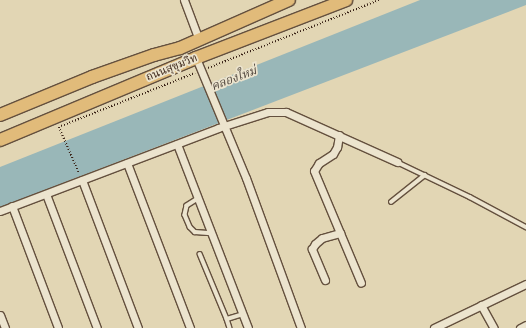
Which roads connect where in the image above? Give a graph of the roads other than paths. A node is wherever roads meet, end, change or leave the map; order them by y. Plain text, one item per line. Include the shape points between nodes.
1 (184, 0) edge
2 (289, 0) edge
3 (346, 0) edge
4 (199, 40) junction
5 (196, 58) junction
6 (0, 115) edge
7 (224, 125) junction
8 (339, 135) junction
9 (0, 140) edge
10 (177, 144) junction
11 (397, 162) joint
12 (127, 163) junction
13 (425, 175) junction
14 (82, 180) junction
15 (46, 194) junction
16 (198, 199) junction
17 (391, 202) dead end
18 (12, 206) junction
19 (0, 211) edge
20 (526, 227) edge
21 (211, 232) junction
22 (340, 233) junction
23 (200, 254) dead end
24 (325, 280) dead end
25 (361, 283) dead end
26 (526, 284) edge
27 (481, 305) junction
28 (243, 314) junction
29 (0, 315) edge
30 (227, 319) junction
31 (526, 325) edge
32 (5, 328) edge
33 (58, 328) edge
34 (97, 328) edge
35 (138, 328) edge
36 (190, 328) edge
37 (230, 328) edge
38 (248, 328) edge
39 (301, 328) edge
40 (434, 328) edge
41 (494, 328) edge
42 (520, 328) edge

1 - 4 street
2 - 4 highway, ถนนสุขุมวิท
3 - 5 highway, ถนนสุขุมวิท
4 - 6 highway, ถนนสุขุมวิท via 92,77
5 - 7 street
5 - 9 highway, ถนนสุขุมวิท
7 - 8 street via 278,111
7 - 10 street
7 - 39 street via 257,206
8 - 11 street
8 - 22 street via 333,154 319,163 314,171
10 - 12 street
10 - 16 street
11 - 13 lane
12 - 14 street
12 - 36 street
13 - 17 lane
13 - 20 lane
14 - 15 street
14 - 35 street
15 - 18 street
15 - 34 street
16 - 21 street
16 - 21 lane via 187,206 186,214 190,227 198,233
18 - 19 street
18 - 33 street
21 - 28 street
22 - 24 street via 322,238 312,250
22 - 25 street
23 - 30 lane
26 - 27 street
27 - 40 street
27 - 41 street
28 - 30 lane
28 - 38 street
29 - 32 street
30 - 37 lane
31 - 42 street

